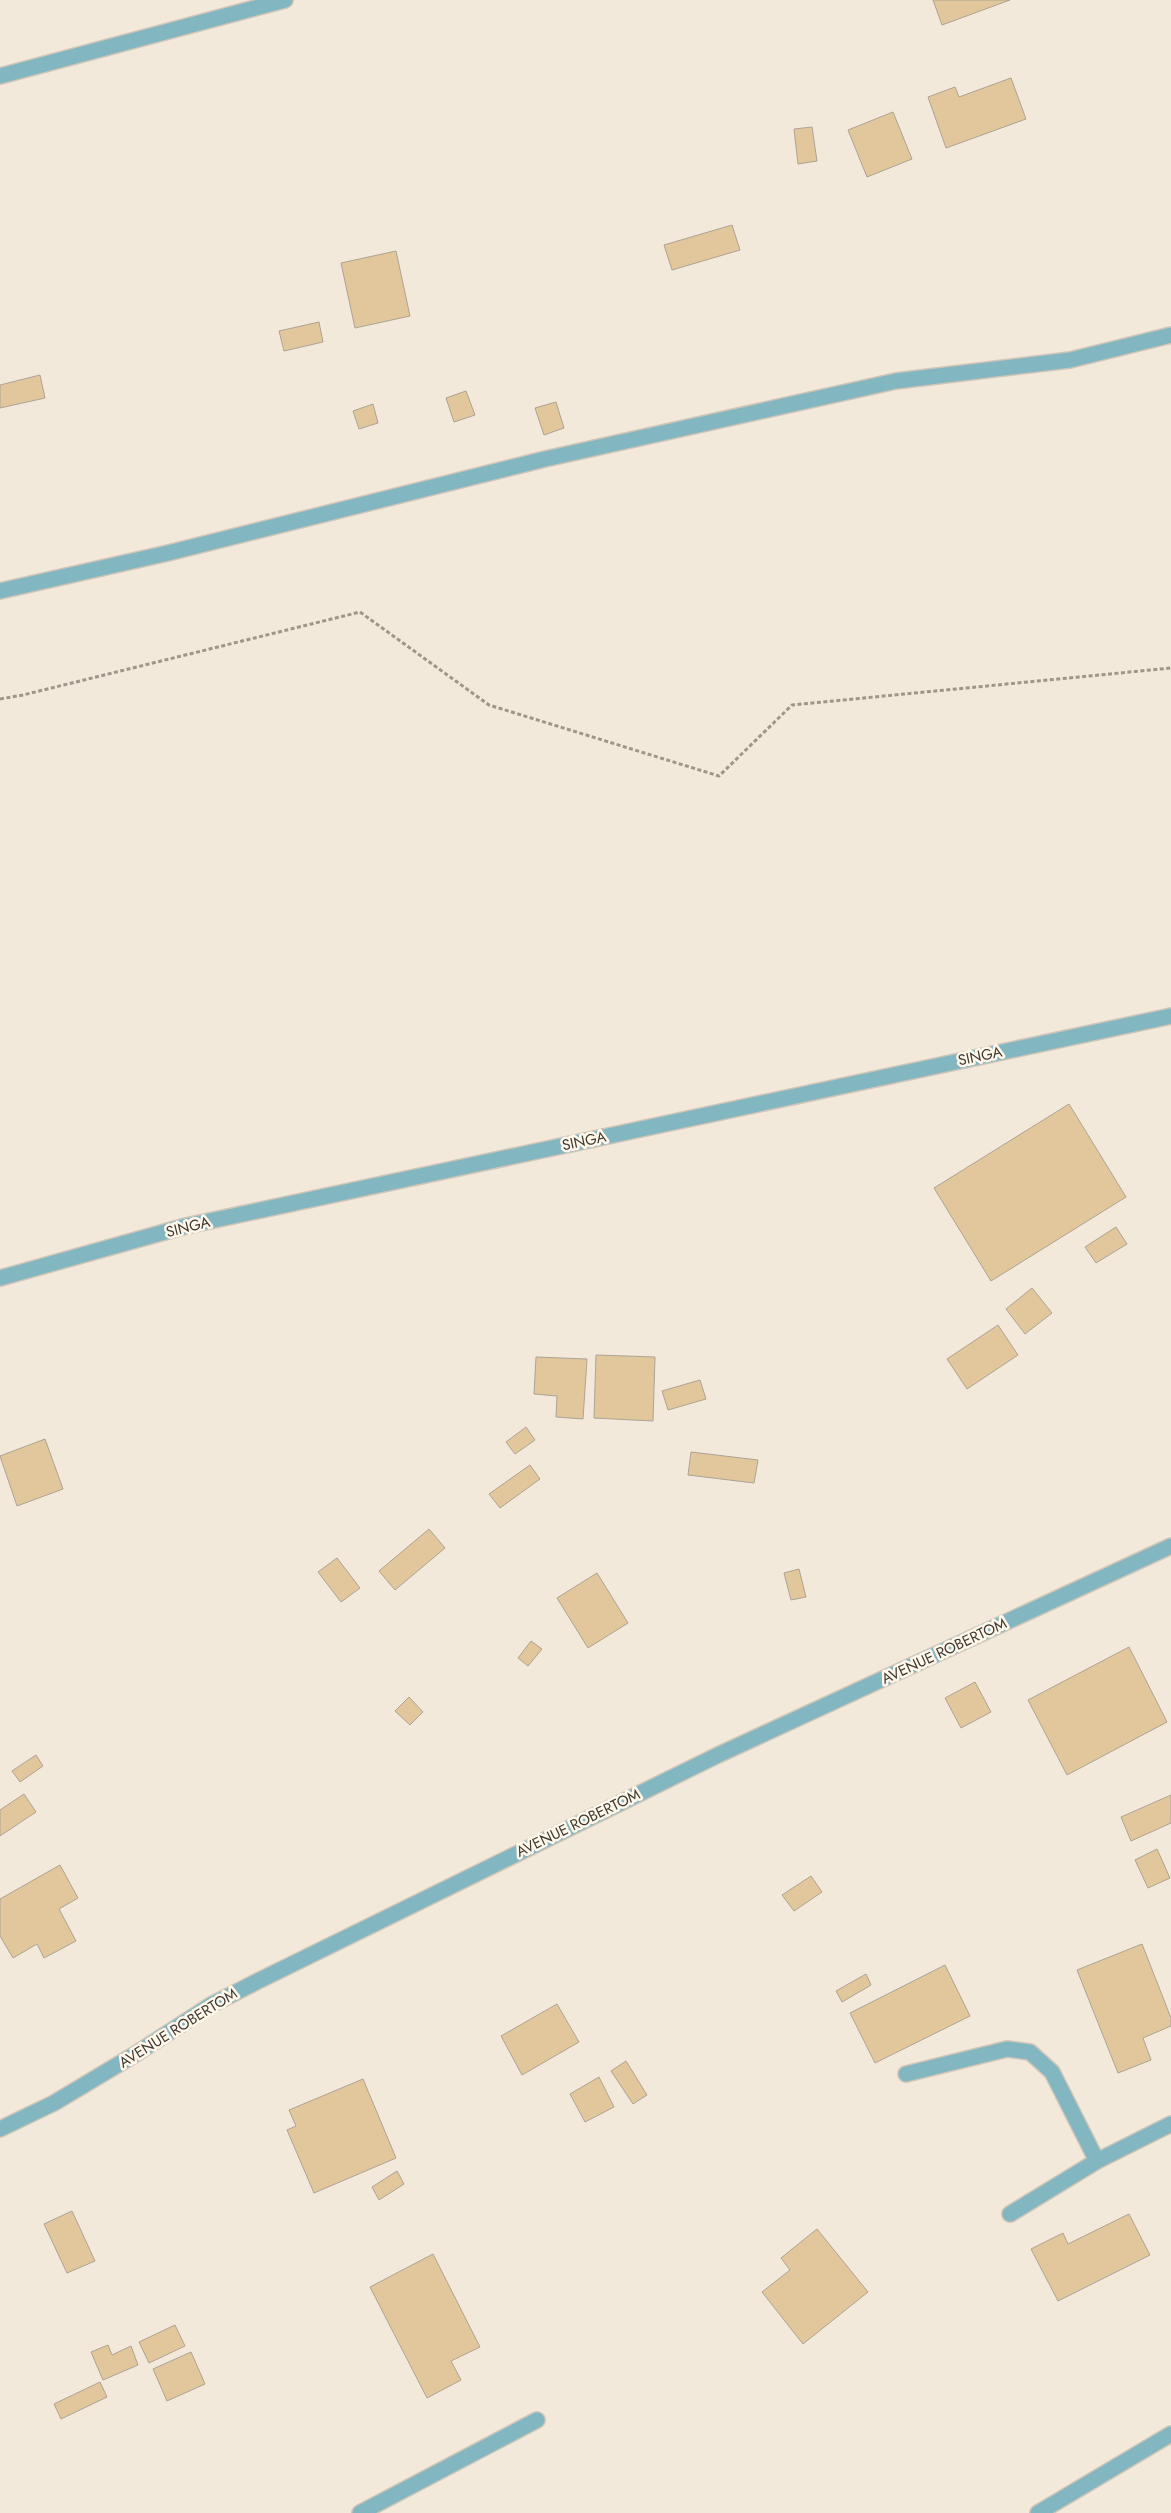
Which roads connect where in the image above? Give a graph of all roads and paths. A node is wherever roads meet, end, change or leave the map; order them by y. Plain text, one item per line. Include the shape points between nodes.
1 (285, 0) edge
2 (0, 76) edge
3 (1171, 335) edge
4 (0, 591) edge
5 (1171, 668) edge
6 (0, 699) edge
7 (1171, 1016) edge
8 (0, 1278) edge
9 (1171, 1546) edge
10 (906, 2074) dead end
11 (1171, 2124) edge
12 (0, 2130) edge
13 (1098, 2161) junction
14 (1010, 2214) dead end
15 (537, 2420) dead end
16 (1171, 2434) edge
17 (360, 2513) edge
18 (1038, 2513) edge

1 - 2 street
3 - 4 street via 1070,360 896,381 545,459 168,553
5 - 6 path via 792,704 719,776 489,705 360,612
7 - 8 street, SINGA via 186,1226
9 - 12 street, AVENUE ROBERTOM via 718,1755 211,2004 54,2103
10 - 13 street via 1007,2048 1030,2052 1052,2072
11 - 13 street
13 - 14 street
15 - 17 street
16 - 18 street

